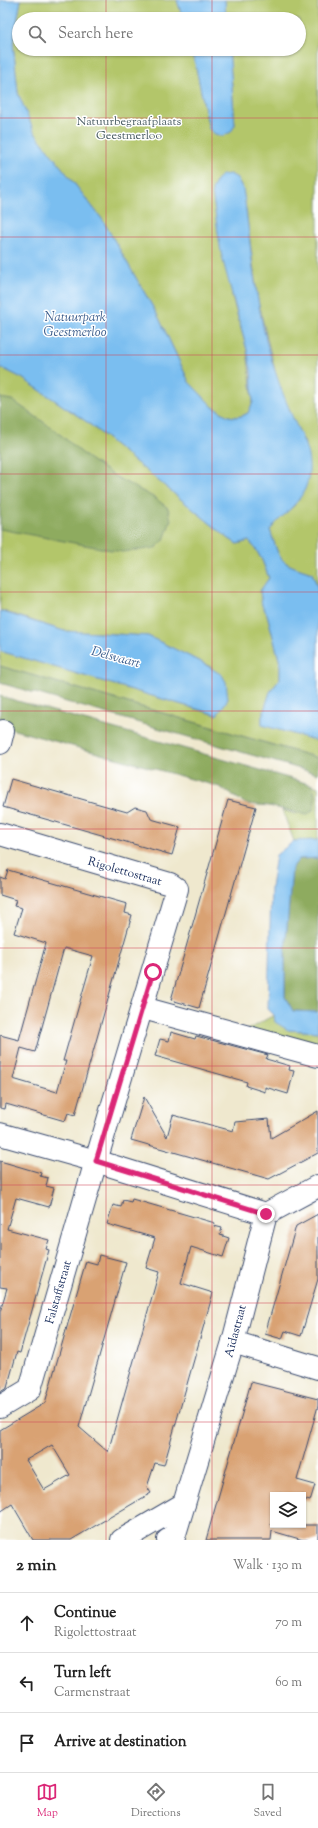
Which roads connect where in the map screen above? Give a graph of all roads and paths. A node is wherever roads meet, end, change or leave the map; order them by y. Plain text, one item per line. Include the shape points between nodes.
1 (0, 834) edge
2 (143, 1008) junction
3 (318, 1056) edge
4 (0, 1134) edge
5 (96, 1161) junction
6 (318, 1186) edge
7 (266, 1214) junction
8 (233, 1342) junction
9 (318, 1368) edge
10 (0, 1407) edge
11 (184, 1504) junction
12 (122, 1540) edge
13 (168, 1540) edge

1 - 2 street, Rigolettostraat via 170,884 177,889
2 - 3 street
2 - 5 street, Rigolettostraat
4 - 5 street
5 - 7 street
5 - 10 street, Falstaffstraat via 30,1389
6 - 7 street
7 - 8 street, Aïdastraat
8 - 9 street
8 - 11 street, Aïdastraat
11 - 12 street
11 - 13 street, Aïdastraat via 174,1537

